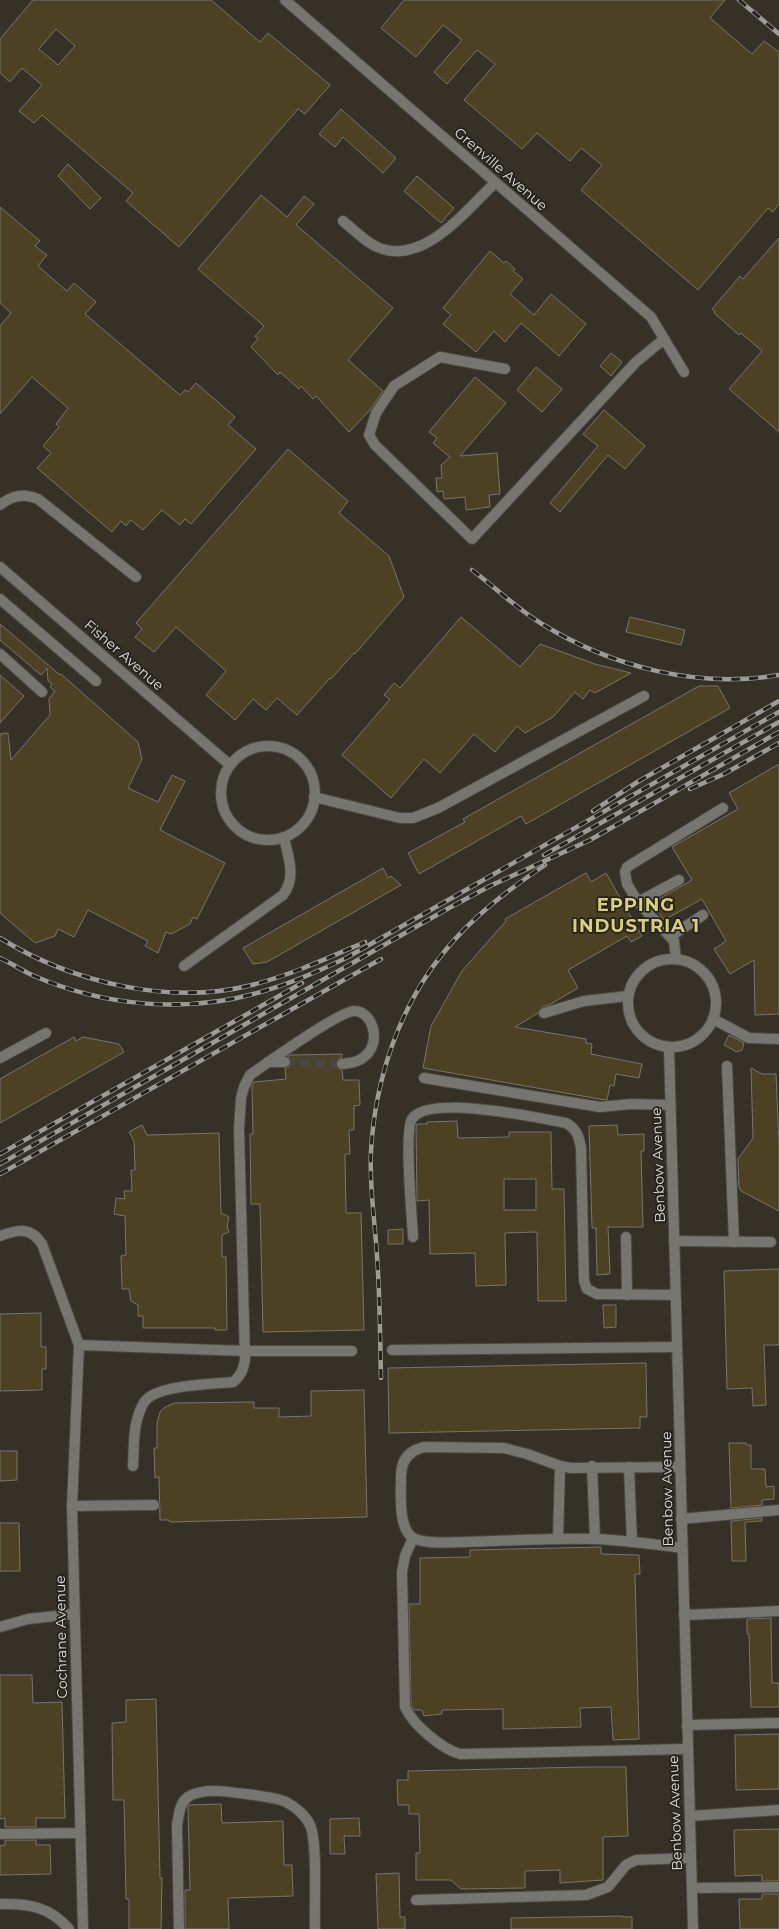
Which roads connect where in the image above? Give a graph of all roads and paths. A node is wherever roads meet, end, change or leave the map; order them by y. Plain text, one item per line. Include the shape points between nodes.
1 (285, 0) edge
2 (495, 183) junction
3 (343, 221) dead end
4 (664, 339) junction
5 (505, 369) dead end
6 (684, 372) dead end
7 (0, 505) edge
8 (0, 567) edge
9 (136, 577) dead end
10 (0, 599) edge
11 (0, 654) edge
12 (96, 681) dead end
13 (42, 692) dead end
14 (644, 696) dead end
15 (230, 765) junction
16 (314, 797) junction
17 (723, 808) dead end
18 (284, 837) junction
19 (679, 880) dead end
20 (638, 902) junction
21 (702, 916) dead end
22 (671, 936) junction
23 (676, 959) junction
24 (184, 966) dead end
25 (628, 996) junction
26 (544, 1013) dead end
27 (713, 1019) junction
28 (46, 1033) dead end
29 (779, 1039) edge
30 (669, 1048) junction
31 (0, 1058) edge
32 (268, 1062) junction
33 (285, 1062) tunnel mouth
34 (342, 1064) tunnel mouth
35 (727, 1066) dead end
36 (424, 1078) dead end
37 (670, 1104) junction
38 (0, 1236) edge
39 (413, 1237) dead end
40 (626, 1237) dead end
41 (674, 1241) junction
42 (734, 1242) junction
43 (771, 1242) dead end
44 (627, 1295) junction
45 (676, 1295) junction
46 (79, 1345) junction
47 (677, 1347) junction
48 (392, 1350) dead end
49 (244, 1351) junction
50 (352, 1351) dead end
51 (133, 1466) dead end
52 (560, 1466) junction
53 (592, 1466) junction
54 (629, 1467) junction
55 (680, 1467) junction
56 (154, 1505) dead end
57 (72, 1506) junction
58 (779, 1510) edge
59 (681, 1519) junction
60 (413, 1538) junction
61 (558, 1539) junction
62 (595, 1539) junction
63 (632, 1542) junction
64 (682, 1548) junction
65 (779, 1611) edge
66 (74, 1614) junction
67 (684, 1615) junction
68 (0, 1627) edge
69 (779, 1723) edge
70 (687, 1725) junction
71 (687, 1749) junction
72 (779, 1810) edge
73 (690, 1816) junction
74 (80, 1833) junction
75 (0, 1834) edge
76 (691, 1858) junction
77 (779, 1887) edge
78 (692, 1888) junction
79 (416, 1900) dead end
80 (0, 1904) edge
81 (69, 1929) edge
82 (83, 1929) edge
83 (179, 1929) edge
84 (315, 1929) edge
85 (693, 1929) edge

1 - 2 lane, Grenville Avenue
2 - 3 lane via 432,241 407,251 394,252 376,247
2 - 4 lane, Grenville Avenue via 651,317
4 - 5 lane via 636,362 472,539 375,445 370,435 376,413 394,386 440,357
4 - 6 lane, Grenville Avenue
7 - 9 lane via 17,495 29,495 38,499
8 - 15 lane, Fisher Avenue
10 - 12 lane
11 - 13 lane
14 - 16 lane via 438,808 413,818 400,818
15 - 16 lane via 241,754 253,748 267,746 284,749 298,757 310,772 315,789
15 - 18 lane via 222,782 221,796 226,814 236,828 250,836 267,840
16 - 18 lane via 313,806 306,820
17 - 20 lane via 628,867 625,878
18 - 24 lane via 292,877 290,886 283,895
19 - 20 lane
20 - 22 lane
21 - 22 lane
22 - 23 lane via 674,940
23 - 25 lane via 668,958 652,963 639,973
23 - 27 lane via 699,967 710,979 716,994
25 - 26 lane via 584,1001
25 - 30 lane via 630,1020 639,1034 653,1044
27 - 29 lane via 749,1038
27 - 30 lane via 711,1026 700,1038 685,1046
28 - 31 lane
30 - 37 lane, Benbow Avenue
32 - 33 lane
32 - 34 lane via 337,1018 354,1011 361,1013 375,1035 374,1045 358,1061
32 - 49 lane via 250,1075 244,1087 239,1114
35 - 42 lane
36 - 37 lane via 600,1107
37 - 41 lane, Benbow Avenue
38 - 46 lane via 22,1230 37,1236
39 - 44 lane via 408,1137 412,1118 417,1113 441,1108 481,1108 566,1123 577,1133 581,1148 584,1281 591,1292
40 - 44 lane
41 - 42 lane
41 - 45 lane, Benbow Avenue
42 - 43 lane
44 - 45 lane
45 - 47 lane, Benbow Avenue
46 - 49 lane
46 - 57 lane, Cochrane Avenue
47 - 48 lane
47 - 55 lane, Benbow Avenue
49 - 50 lane
49 - 51 lane via 243,1369 233,1382 168,1389 147,1398 137,1421
52 - 53 lane
52 - 60 lane via 504,1448 416,1449 408,1454 401,1471 403,1524
52 - 61 lane
53 - 54 lane
53 - 62 lane
54 - 55 lane
54 - 63 lane
55 - 59 lane, Benbow Avenue
56 - 57 lane
57 - 66 lane, Cochrane Avenue
58 - 59 lane
59 - 64 lane, Benbow Avenue
60 - 61 lane via 420,1541 451,1542
60 - 71 lane via 405,1556 402,1572 405,1707 411,1717 437,1742 460,1754
61 - 62 lane
62 - 63 lane
63 - 64 lane
64 - 67 lane, Benbow Avenue
65 - 67 lane
66 - 68 lane via 28,1619
66 - 74 lane, Cochrane Avenue
67 - 70 lane, Benbow Avenue
69 - 70 lane
70 - 71 lane, Benbow Avenue
71 - 73 lane, Benbow Avenue
72 - 73 lane
73 - 76 lane, Benbow Avenue
74 - 75 lane
74 - 82 lane, Cochrane Avenue
76 - 78 lane, Benbow Avenue
76 - 79 lane via 636,1860 626,1865 608,1887 586,1895
77 - 78 lane
78 - 85 lane, Benbow Avenue
80 - 81 lane via 28,1904 38,1907 57,1917
83 - 84 lane via 177,1825 182,1803 188,1797 209,1791 276,1798 287,1802 300,1812 311,1826

